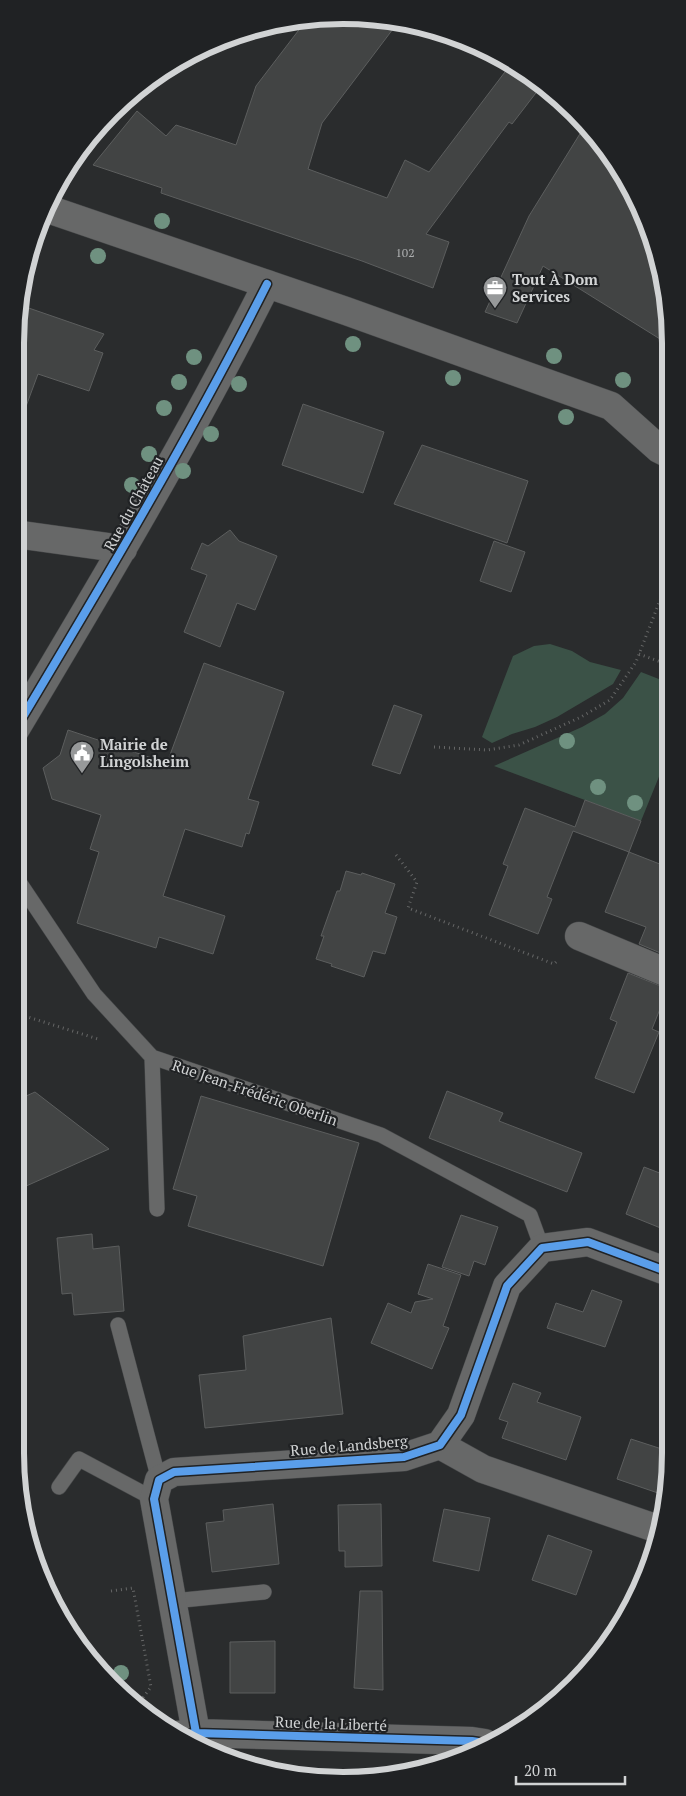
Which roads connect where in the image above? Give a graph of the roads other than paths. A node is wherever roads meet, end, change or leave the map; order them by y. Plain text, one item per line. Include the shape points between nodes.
1 (53, 211) edge
2 (267, 284) junction
3 (662, 451) edge
4 (24, 535) edge
5 (123, 549) junction
6 (24, 715) edge
7 (24, 889) edge
8 (580, 936) road end
9 (662, 971) edge
10 (152, 1056) junction
11 (157, 1209) dead end
12 (542, 1248) junction
13 (662, 1270) edge
14 (118, 1325) dead end
15 (440, 1445) junction
16 (59, 1486) dead end
17 (156, 1489) junction
18 (653, 1527) edge
19 (264, 1592) dead end
20 (173, 1601) junction
21 (187, 1731) edge
22 (193, 1734) edge
23 (474, 1744) edge

1 - 2 street
2 - 3 street via 611,406
2 - 5 street, Rue du Château
4 - 5 street
5 - 6 street, Rue du Château
7 - 10 lane, Rue Jean-Frédéric Oberlin via 94,994
8 - 9 street
10 - 11 lane
10 - 12 lane, Rue Jean-Frédéric Oberlin via 381,1135 530,1215
12 - 13 street via 588,1242
12 - 15 street via 507,1286 461,1415
14 - 17 lane
15 - 17 street, Rue de Landsberg via 404,1457 174,1472
15 - 18 street via 483,1469
16 - 17 lane via 79,1458
17 - 20 street
19 - 20 lane
20 - 21 street
22 - 23 street, Rue de la Liberté

